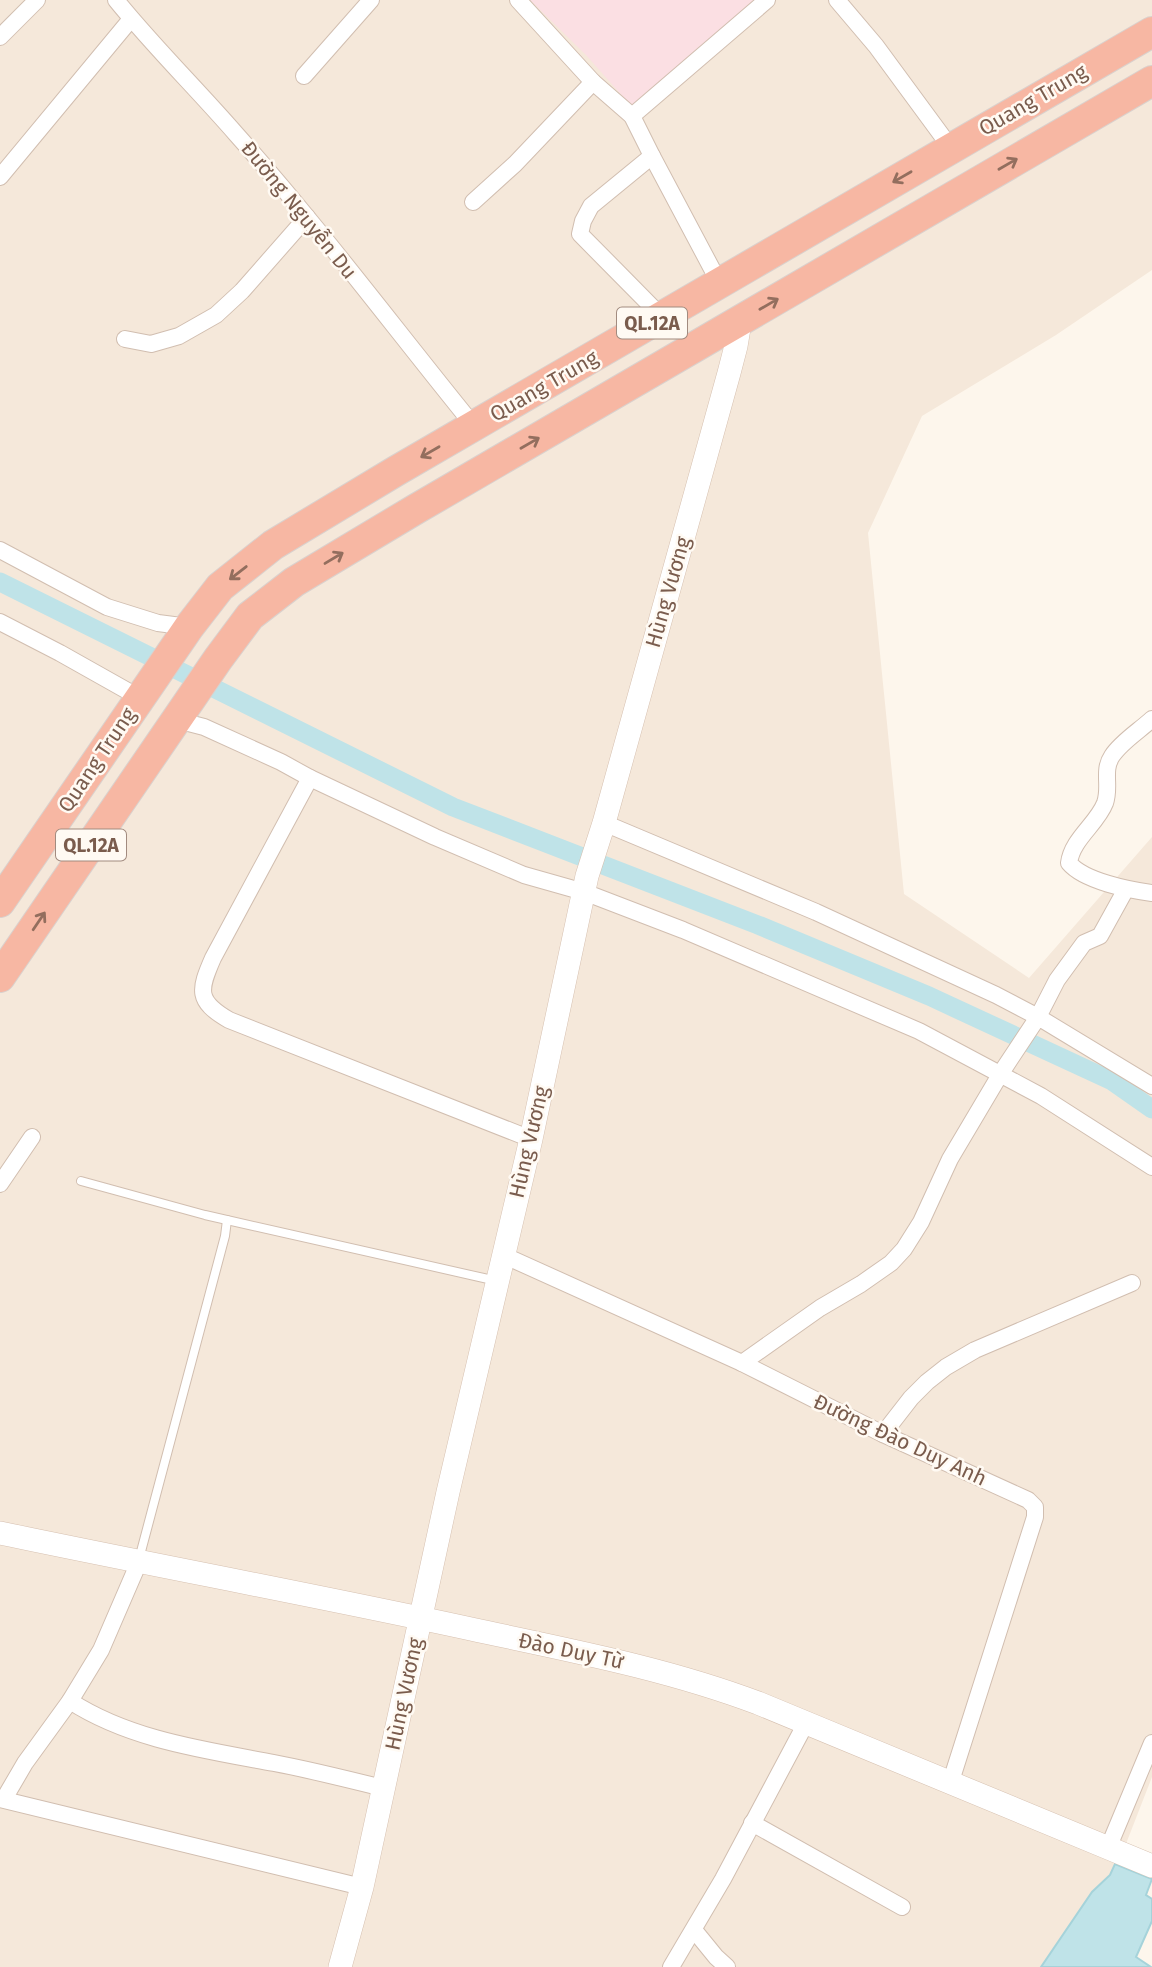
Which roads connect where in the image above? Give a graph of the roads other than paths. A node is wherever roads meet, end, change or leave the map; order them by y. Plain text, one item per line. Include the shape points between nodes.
1 (37, 0) edge
2 (116, 0) edge
3 (518, 0) edge
4 (767, 0) edge
5 (837, 0) edge
6 (364, 3) edge
7 (131, 19) junction
8 (1152, 32) edge
9 (0, 37) edge
10 (304, 76) dead end
11 (1152, 81) edge
12 (593, 82) junction
13 (632, 116) junction
14 (951, 148) junction
15 (652, 156) junction
16 (0, 177) edge
17 (971, 185) junction
18 (473, 202) dead end
19 (307, 217) junction
20 (720, 284) junction
21 (662, 317) junction
22 (740, 321) junction
23 (125, 340) dead end
24 (474, 426) junction
25 (396, 471) junction
26 (416, 509) junction
27 (0, 550) edge
28 (0, 622) edge
29 (183, 635) junction
30 (143, 693) junction
31 (179, 716) junction
32 (1152, 719) edge
33 (310, 778) junction
34 (603, 827) junction
35 (9, 870) edge
36 (585, 884) junction
37 (1126, 889) junction
38 (1152, 893) edge
39 (0, 902) edge
40 (0, 977) edge
41 (1036, 1020) junction
42 (1152, 1066) edge
43 (1003, 1071) junction
44 (1146, 1082) edge
45 (32, 1138) dead end
46 (531, 1139) junction
47 (1152, 1167) edge
48 (81, 1181) dead end
49 (0, 1184) edge
50 (227, 1220) junction
51 (503, 1255) junction
52 (497, 1281) junction
53 (1132, 1283) dead end
54 (742, 1363) junction
55 (883, 1434) junction
56 (0, 1533) edge
57 (139, 1562) junction
58 (420, 1618) junction
59 (70, 1701) junction
60 (806, 1723) junction
61 (1152, 1743) edge
62 (951, 1782) junction
63 (383, 1788) junction
64 (2, 1799) edge
65 (752, 1824) junction
66 (1113, 1849) junction
67 (1152, 1866) edge
68 (362, 1887) junction
69 (902, 1907) dead end
70 (694, 1930) junction
71 (343, 1966) edge
72 (671, 1967) edge
73 (727, 1967) edge

1 - 9 street
2 - 7 street, Đường Nguyễn Du
3 - 12 street
4 - 13 street
5 - 14 street
6 - 10 street
7 - 16 street
7 - 19 street, Đường Nguyễn Du
8 - 14 highway, Quang Trung / QL.12A
17 -> 11 highway, Quang Trung / QL.12A
12 - 13 street
12 - 18 street
13 - 15 street
14 - 17 highway
14 -> 20 highway, Quang Trung / QL.12A
15 - 20 street
15 - 21 street via 591,206 580,234
22 -> 17 highway, Quang Trung / QL.12A
19 - 23 street via 216,315 179,336 151,344
19 - 24 street, Đường Nguyễn Du
20 - 21 highway, Quang Trung / QL.12A
20 - 22 highway
21 - 24 highway, Quang Trung / QL.12A
26 -> 22 highway, Quang Trung / QL.12A
22 - 34 street, Hùng Vương
24 -> 25 highway, Quang Trung / QL.12A
25 - 26 highway
25 -> 29 highway, Quang Trung / QL.12A via 273,545 220,587
31 -> 26 highway, Quang Trung / QL.12A via 250,617 294,582
27 - 29 street via 107,607
28 - 30 street
29 - 30 highway, QL.12A
30 - 35 highway, Quang Trung / QL.12A
31 - 33 street
40 -> 31 highway, Quang Trung / QL.12A
32 - 37 street via 1112,754 1106,766 1108,789 1103,807 1070,856 1071,866
33 - 36 street via 524,875
33 - 46 street via 209,967 203,986 208,1005 229,1020
34 - 36 street, Hùng Vương
34 - 41 street via 816,912 986,990
35 - 39 highway, Quang Trung / QL.12A
36 - 43 street
36 - 46 street, Hùng Vương
37 - 38 street
37 - 41 street via 1100,936 1084,943 1057,980
41 - 43 street
41 - 44 street
42 - 44 street
43 - 47 street
43 - 54 street via 950,1158 904,1249 891,1263
45 - 49 street
46 - 51 street, Hùng Vương
48 - 50 lane
50 - 52 lane
50 - 57 lane
51 - 52 street, Hùng Vương
51 - 54 street, Đường Đào Duy Anh
52 - 58 street, Hùng Vương
53 - 55 street via 975,1350 946,1367 911,1398
54 - 55 street, Đường Đào Duy Anh
55 - 62 street, Đường Đào Duy Anh via 1035,1507
56 - 57 street, Đào Duy Từ
57 - 58 street, Đào Duy Từ
57 - 59 street via 102,1650
58 - 60 street, Đào Duy Từ via 672,1674
58 - 63 street, Hùng Vương
59 - 63 street via 110,1722 167,1741
59 - 64 street
60 - 62 street, Đào Duy Từ
60 - 65 street
61 - 66 street
62 - 66 street, Đào Duy Từ
63 - 68 street, Hùng Vương
64 - 68 street
65 - 69 street
65 - 70 street
66 - 67 street, Đào Duy Từ
68 - 71 street, Hùng Vương
70 - 72 street
70 - 73 street

